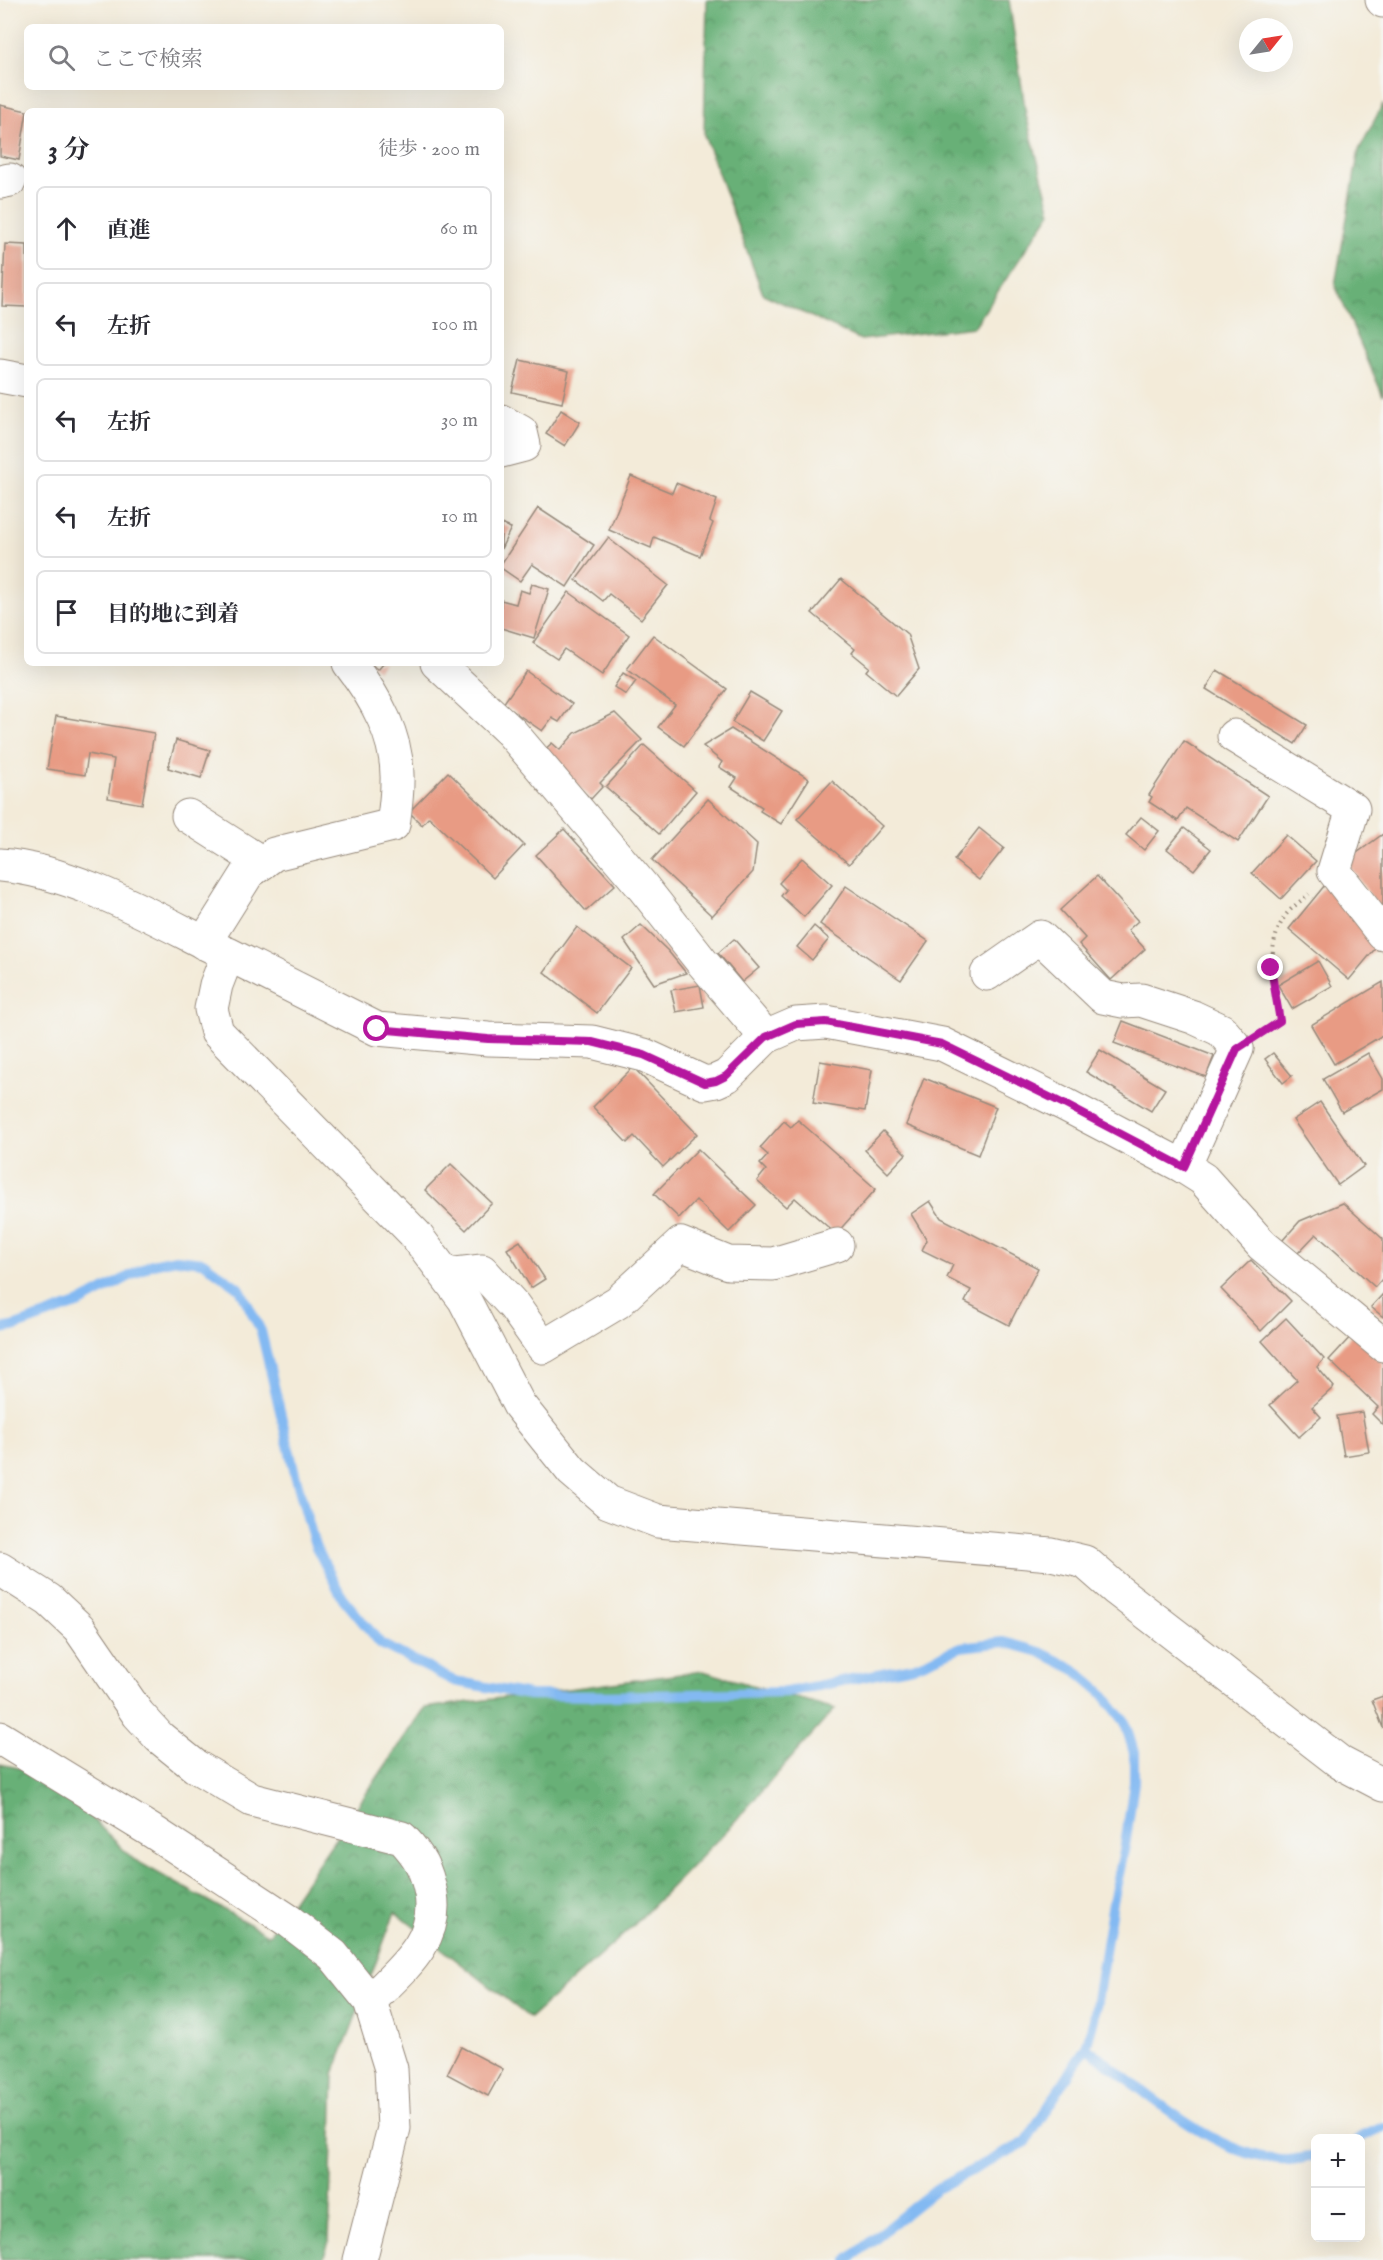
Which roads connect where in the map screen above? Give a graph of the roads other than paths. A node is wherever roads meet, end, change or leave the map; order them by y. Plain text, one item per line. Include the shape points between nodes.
1 (0, 376) edge
2 (24, 380) edge
3 (504, 422) edge
4 (504, 450) edge
5 (352, 666) edge
6 (440, 666) edge
7 (1234, 736) dead end
8 (188, 816) dead end
9 (262, 864) junction
10 (0, 865) edge
11 (1383, 934) edge
12 (216, 949) junction
13 (987, 974) dead end
14 (766, 1037) junction
15 (1184, 1167) junction
16 (837, 1245) dead end
17 (447, 1275) junction
18 (1383, 1345) edge
19 (0, 1569) edge
20 (0, 1737) edge
21 (1383, 1785) edge
22 (370, 2001) junction
23 (360, 2260) edge

1 - 2 street
3 - 4 street via 521,432 524,445
5 - 9 street via 369,688 391,733 398,781 393,825 274,854
6 - 14 street via 511,732
7 - 11 street via 1353,809 1334,871
8 - 9 street
9 - 12 street via 248,873
10 - 12 street via 79,883
12 - 14 street via 377,1029 488,1039 592,1042 644,1055 705,1083 726,1076
12 - 17 street via 211,1009 217,1032 415,1234
13 - 15 street via 1040,937 1103,997 1141,1000 1221,1030 1237,1049
14 - 15 street via 796,1024 826,1022 942,1044
15 - 18 street via 1203,1179 1262,1245
16 - 17 street via 773,1264 728,1263 681,1244 618,1302 543,1347 514,1306 482,1271
17 - 21 street via 464,1299 519,1405 572,1471 608,1502 658,1521 1051,1554 1085,1562 1341,1763
19 - 22 street via 49,1600 78,1628 138,1714 195,1766 252,1800 402,1838 419,1857 428,1877 433,1908 429,1932 416,1953
20 - 22 street via 289,1921 333,1955
22 - 23 street via 391,2069 394,2128

